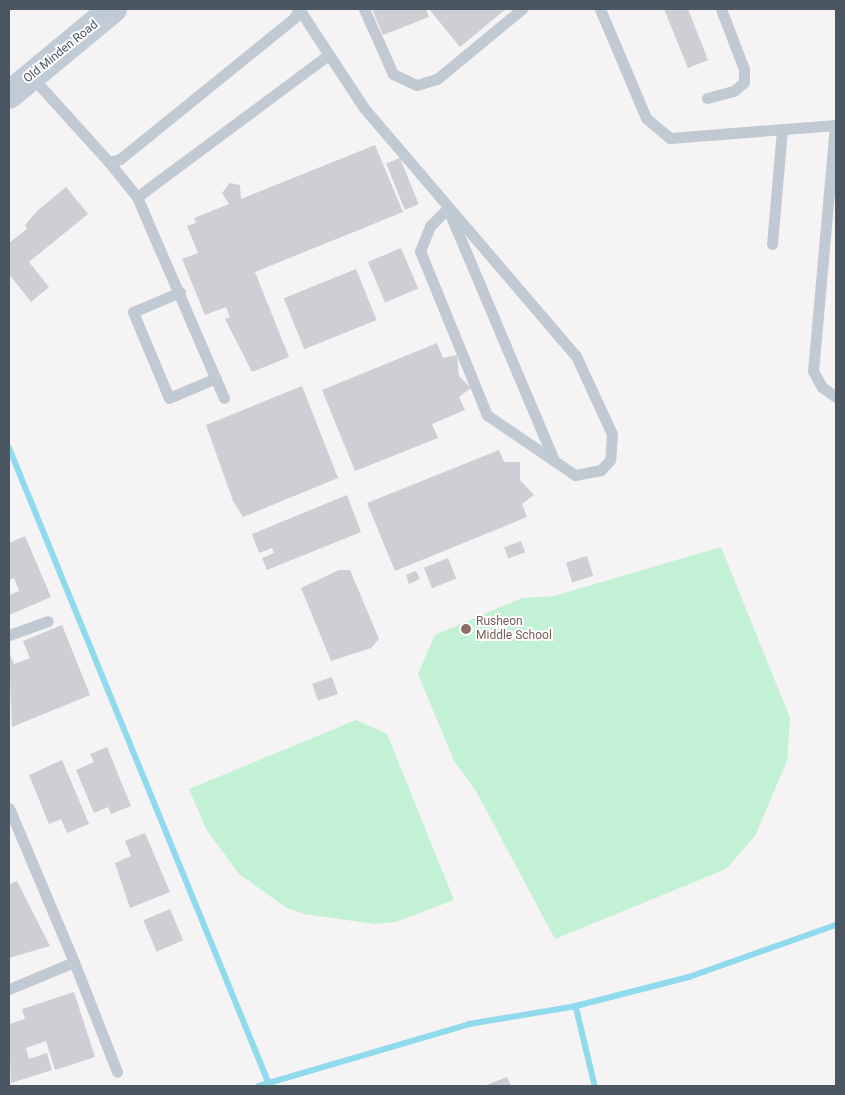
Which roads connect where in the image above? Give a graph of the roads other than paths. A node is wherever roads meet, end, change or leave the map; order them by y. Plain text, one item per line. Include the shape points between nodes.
1 (113, 9) edge
2 (299, 9) edge
3 (364, 9) edge
4 (522, 9) edge
5 (600, 9) edge
6 (721, 9) edge
7 (328, 56) junction
8 (31, 76) junction
9 (9, 94) edge
10 (707, 98) dead end
11 (836, 125) edge
12 (782, 130) junction
13 (108, 162) junction
14 (137, 197) junction
15 (448, 208) junction
16 (772, 244) dead end
17 (180, 292) junction
18 (216, 378) junction
19 (836, 397) edge
20 (224, 398) dead end
21 (553, 458) junction
22 (48, 621) dead end
23 (9, 635) edge
24 (9, 808) edge
25 (74, 962) junction
26 (9, 989) edge
27 (117, 1072) dead end

1 - 8 main road, Old Minden Road
2 - 7 lane
2 - 13 lane via 294,18 120,159
3 - 4 lane via 393,74 416,85 437,79
5 - 12 lane via 642,109 660,133 688,140
6 - 10 lane via 744,69 744,82 734,91
7 - 14 lane
7 - 15 lane via 364,108
8 - 9 main road, Old Minden Road
8 - 13 lane
11 - 12 lane
11 - 19 lane via 814,371 822,388
12 - 16 lane
13 - 14 lane
14 - 17 lane
15 - 21 lane
15 - 21 lane via 430,226 420,250 487,415 492,422
15 - 21 lane via 576,356 601,407 614,448 601,470 575,475
17 - 18 lane
17 - 18 lane via 133,312 169,398
18 - 20 lane
22 - 23 lane
24 - 25 lane
25 - 26 lane
25 - 27 lane

